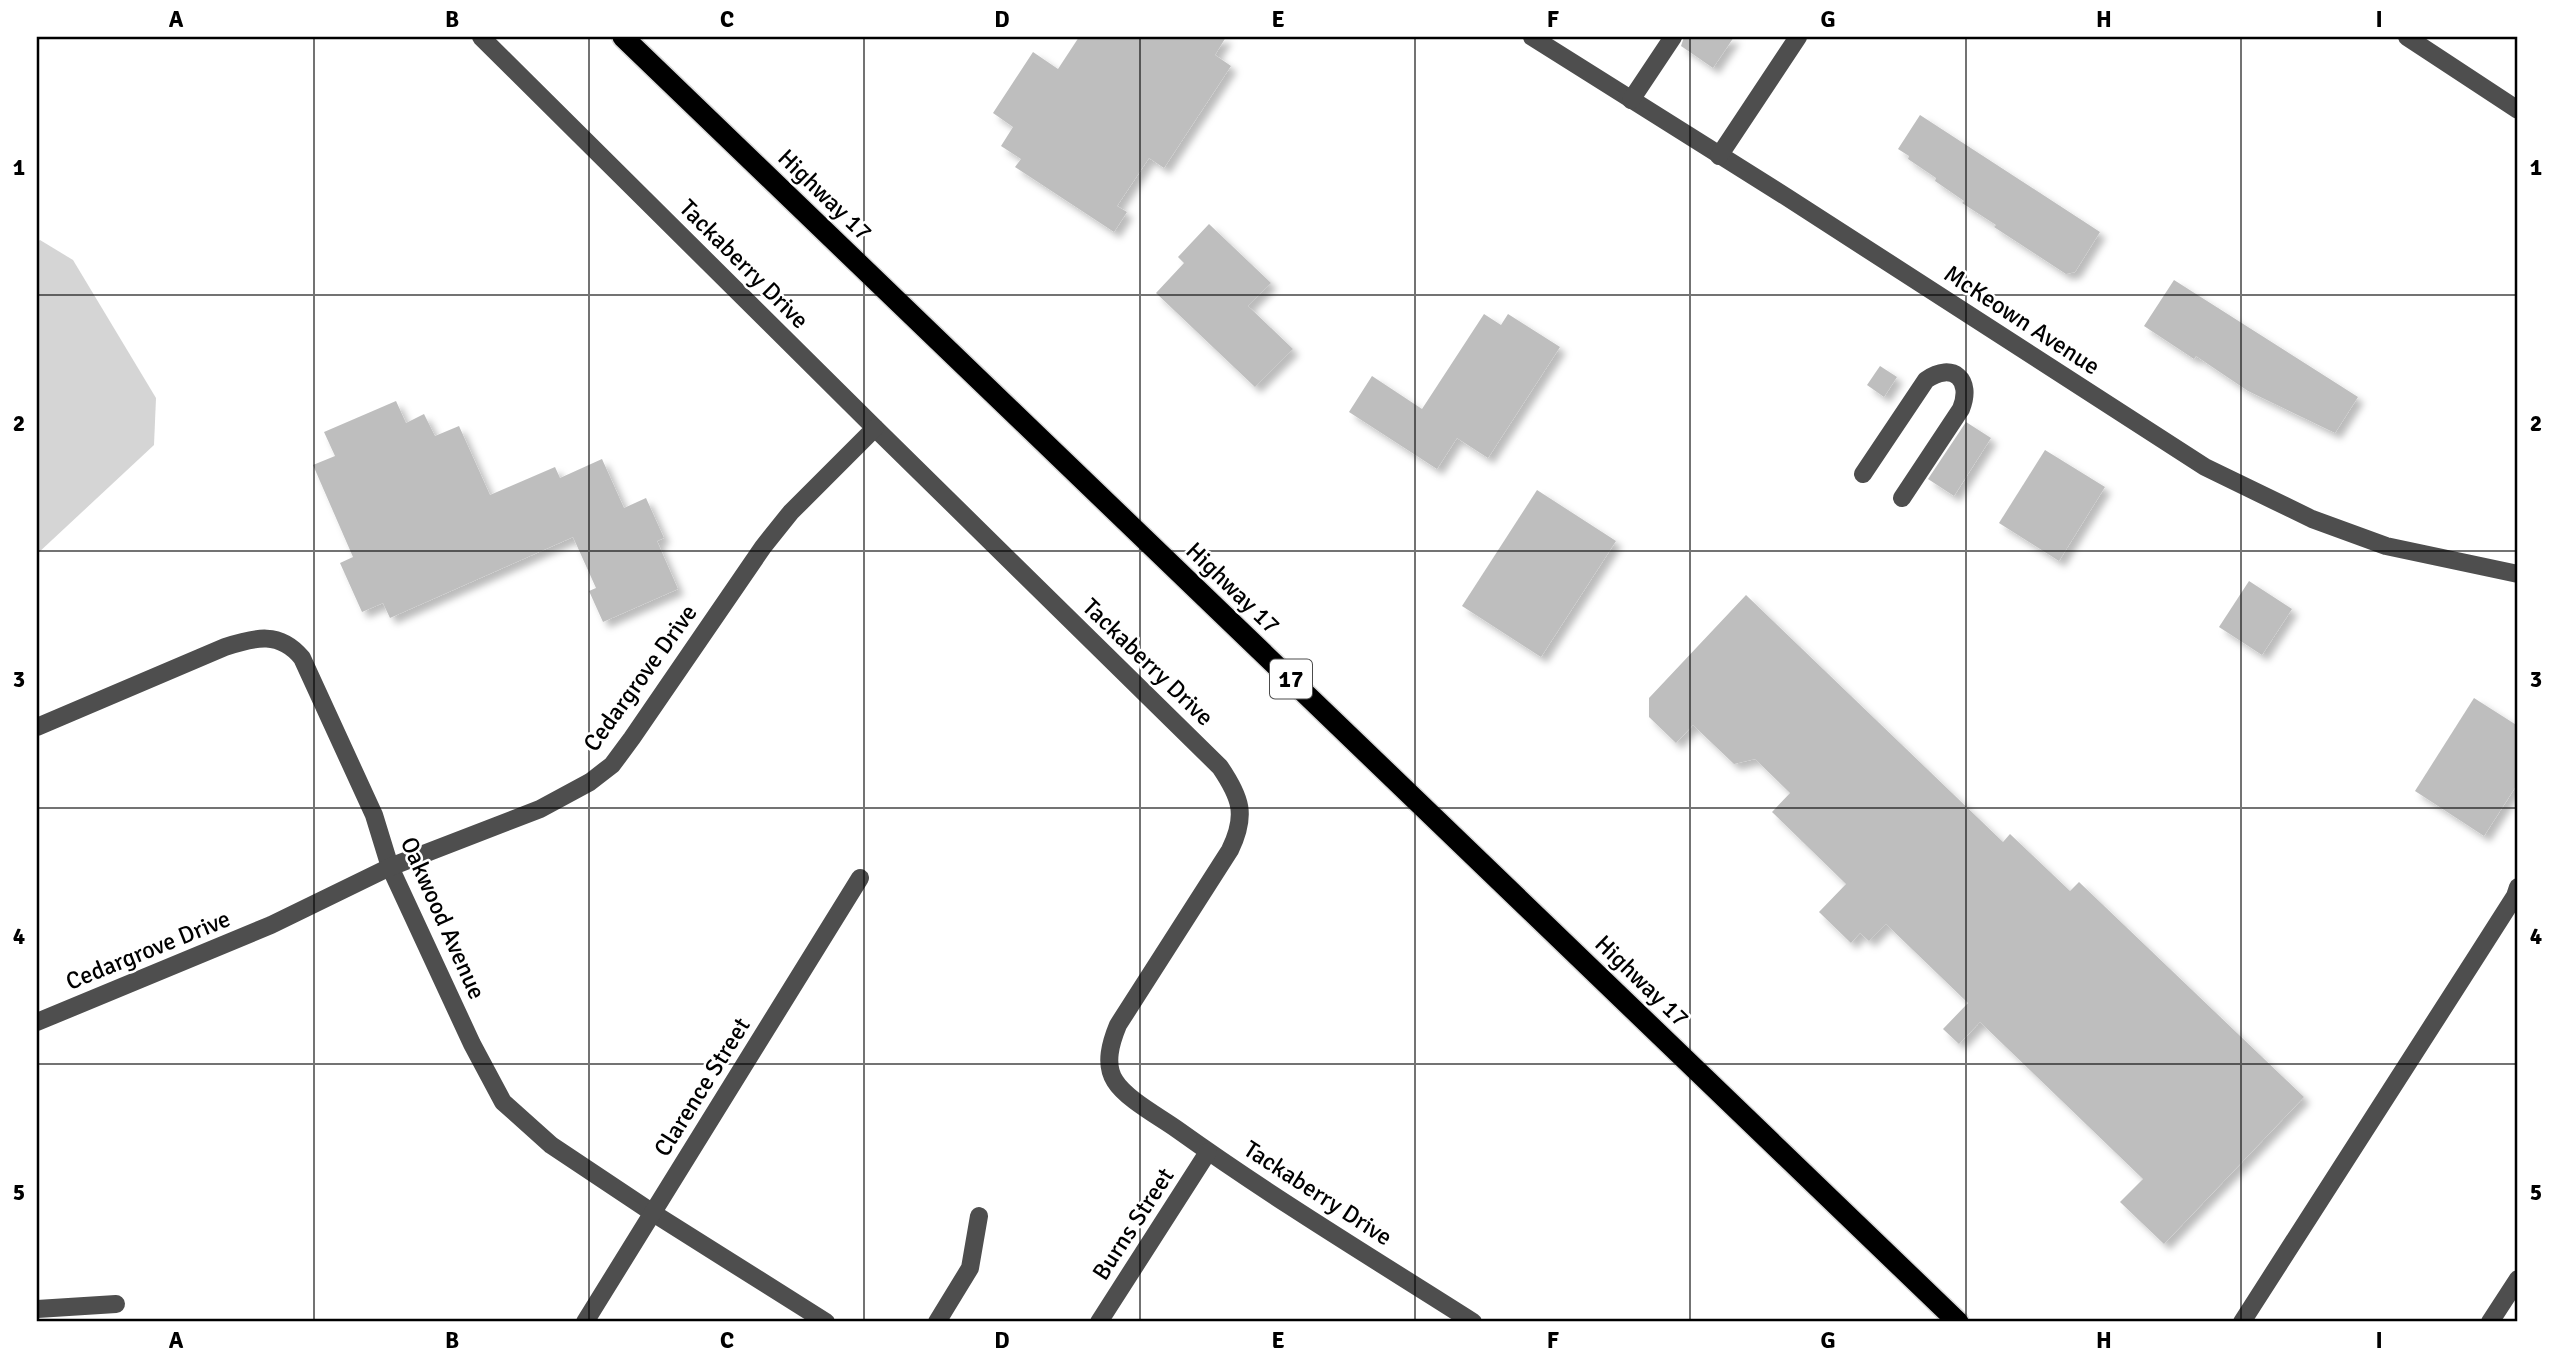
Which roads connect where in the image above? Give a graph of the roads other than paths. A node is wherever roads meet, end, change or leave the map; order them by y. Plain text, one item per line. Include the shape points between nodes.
1 (481, 37) edge
2 (623, 37) edge
3 (1532, 37) edge
4 (1673, 37) edge
5 (1798, 37) edge
6 (2407, 37) edge
7 (1632, 100) junction
8 (2518, 110) edge
9 (1719, 156) junction
10 (875, 428) junction
11 (1863, 474) dead end
12 (1902, 498) dead end
13 (2518, 574) edge
14 (37, 727) edge
15 (390, 867) junction
16 (860, 877) dead end
17 (2518, 887) edge
18 (37, 1022) edge
19 (1208, 1152) junction
20 (653, 1213) junction
21 (979, 1216) dead end
22 (2518, 1279) edge
23 (116, 1304) dead end
24 (37, 1309) edge
25 (584, 1322) edge
26 (826, 1322) edge
27 (936, 1322) edge
28 (1099, 1322) edge
29 (1473, 1322) edge
30 (1958, 1322) edge
31 (2242, 1322) edge
32 (2490, 1322) edge

1 - 10 street, Tackaberry Drive
2 - 30 highway, Highway 17 / 17
3 - 7 street, McKeown Avenue
4 - 7 street
5 - 9 street
6 - 8 street
7 - 9 street, McKeown Avenue
9 - 13 street, McKeown Avenue via 2205,467 2312,519 2386,547
10 - 15 street, Cedargrove Drive via 791,512 763,547 611,765 540,809
10 - 19 street, Tackaberry Drive via 1220,767 1238,798 1239,833 1110,1043 1114,1081
11 - 12 street via 1926,380 1949,371 1965,387 1966,398
14 - 15 street, Oakwood Avenue via 234,644 252,638 281,642 302,658 374,816
15 - 18 street, Cedargrove Drive via 271,925
15 - 20 street, Oakwood Avenue via 503,1102 551,1145
16 - 20 street, Clarence Street
17 - 31 street
19 - 28 street, Burns Street
19 - 29 street, Tackaberry Drive
20 - 25 street, Clarence Street
20 - 26 street, Oakwood Avenue
21 - 27 street via 970,1268
22 - 32 street
23 - 24 street

